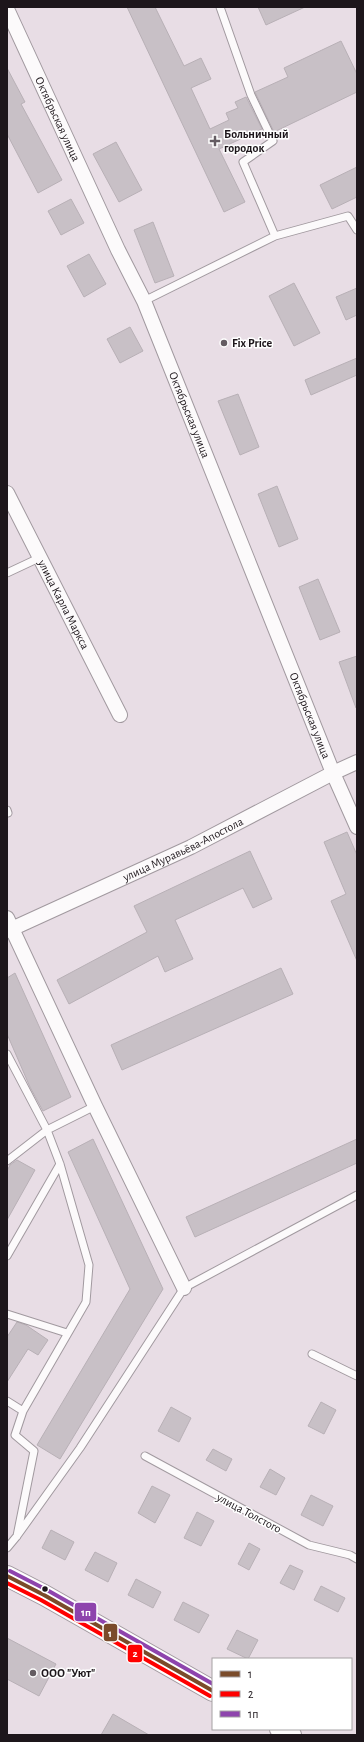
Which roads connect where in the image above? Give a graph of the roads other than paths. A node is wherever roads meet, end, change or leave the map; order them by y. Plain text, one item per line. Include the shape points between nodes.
1 (7, 8) edge
2 (222, 8) edge
3 (357, 230) edge
4 (275, 236) junction
5 (144, 301) junction
6 (8, 500) edge
7 (39, 558) junction
8 (7, 573) edge
9 (120, 715) dead end
10 (357, 762) edge
11 (333, 773) junction
12 (357, 828) edge
13 (9, 925) edge
14 (7, 1054) edge
15 (95, 1106) junction
16 (48, 1130) junction
17 (7, 1161) edge
18 (60, 1164) junction
19 (357, 1195) edge
20 (7, 1256) edge
21 (184, 1288) junction
22 (7, 1314) edge
23 (67, 1333) junction
24 (312, 1354) dead end
25 (357, 1376) edge
26 (7, 1401) edge
27 (23, 1410) junction
28 (145, 1456) dead end
29 (18, 1536) junction
30 (7, 1548) edge
31 (357, 1559) edge
32 (7, 1576) edge
33 (212, 1690) edge
34 (282, 1730) edge
35 (291, 1735) edge

1 - 5 street, Октябрьская улица
2 - 4 lane via 249,88 273,141 243,162
3 - 4 lane via 348,216
4 - 5 lane
5 - 11 street, Октябрьская улица
6 - 7 street, улица Карла Маркса
7 - 8 lane
7 - 9 street, улица Карла Маркса
10 - 11 street, улица Муравьёва-Апостола
11 - 12 street, Октябрьская улица
11 - 13 street, улица Муравьёва-Апостола via 191,847
13 - 15 street
14 - 16 lane
15 - 16 lane
15 - 21 street
16 - 17 lane
16 - 18 lane
18 - 20 lane
18 - 23 lane via 89,1265 86,1302
19 - 21 lane
21 - 29 lane via 80,1448
22 - 23 lane
23 - 27 lane
24 - 25 lane
26 - 27 lane
27 - 29 lane via 15,1435 34,1451
28 - 31 lane, улица Толстого via 309,1545
29 - 30 lane
32 - 33 main road
34 - 35 main road

